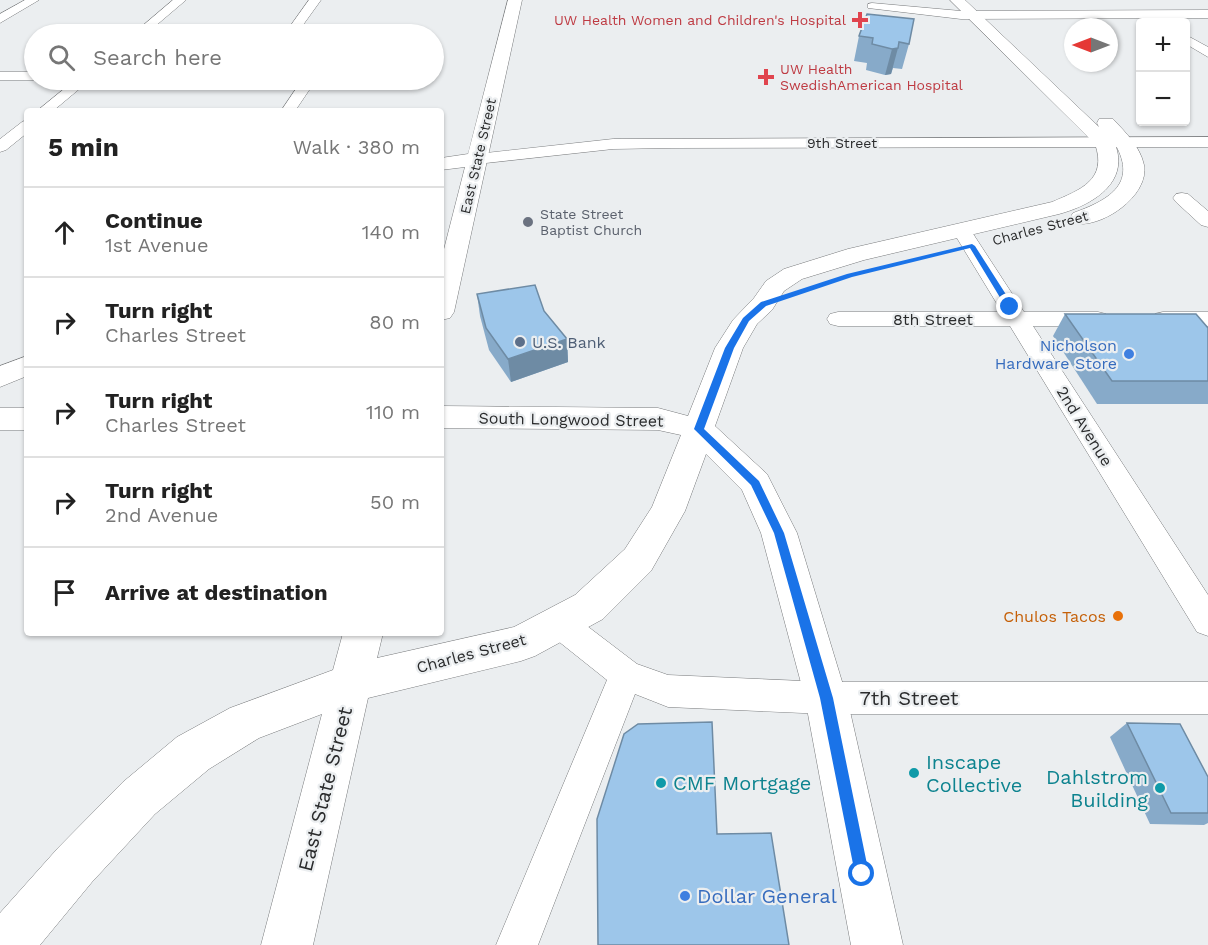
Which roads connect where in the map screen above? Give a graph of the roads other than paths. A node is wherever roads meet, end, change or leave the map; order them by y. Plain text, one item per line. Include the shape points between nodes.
1 (33, 0) edge
2 (180, 0) edge
3 (315, 0) edge
4 (515, 0) edge
5 (957, 0) edge
6 (1125, 0) edge
7 (868, 3) edge
8 (977, 9) edge
9 (1146, 14) junction
10 (1208, 14) edge
11 (1153, 18) edge
12 (0, 19) edge
13 (151, 24) edge
14 (298, 24) edge
15 (1190, 42) edge
16 (1208, 53) edge
17 (0, 76) edge
18 (24, 76) edge
19 (70, 90) edge
20 (302, 90) edge
21 (48, 108) edge
22 (290, 108) edge
23 (24, 127) edge
24 (1115, 142) junction
25 (1208, 142) edge
26 (0, 147) edge
27 (477, 159) junction
28 (444, 164) edge
29 (1182, 198) dead end
30 (1208, 221) edge
31 (966, 238) junction
32 (444, 299) edge
33 (838, 319) dead end
34 (1018, 319) junction
35 (1116, 319) edge
36 (1139, 319) edge
37 (1208, 319) edge
38 (24, 366) edge
39 (0, 377) edge
40 (444, 417) edge
41 (0, 419) edge
42 (24, 419) edge
43 (699, 429) junction
44 (1208, 622) edge
45 (559, 623) junction
46 (362, 636) edge
47 (626, 675) junction
48 (351, 683) junction
49 (826, 698) junction
50 (1208, 698) edge
51 (6, 945) edge
52 (286, 945) edge
53 (517, 945) edge
54 (877, 945) edge

1 - 12 street
2 - 13 street
3 - 14 street
4 - 27 main road, East State Street
5 - 8 main road, Charles Street
6 - 9 street
7 - 8 street via 961,15
8 - 9 street
8 - 24 main road, Charles Street
9 - 10 street
9 - 11 street
15 - 16 street
17 - 18 street
19 - 21 street
20 - 22 street
23 - 26 street
24 - 25 street, 9th Street
24 - 27 street, 9th Street via 629,144
24 - 31 main road, Charles Street via 1133,159 1134,176 1130,188 1109,206 1066,223
27 - 28 main road
27 - 32 main road, East State Street
29 - 30 street
31 - 34 street, 2nd Avenue
31 - 43 main road, Charles Street via 763,304 746,320 729,348
33 - 34 street, 8th Street
34 - 35 street, 8th Street
34 - 44 street, 2nd Avenue
36 - 37 street
38 - 39 main road
40 - 43 main road, South Longwood Street via 658,418
41 - 42 main road
43 - 45 main road, Charles Street via 668,511 638,560 589,607
43 - 49 main road via 755,483 779,533
45 - 47 street, 7th Street
45 - 48 main road, Charles Street via 521,644
46 - 48 main road, East State Street
47 - 49 street, 7th Street via 668,691
47 - 53 street
48 - 51 main road, Charles Street via 244,723 193,753 139,798
48 - 52 main road, East State Street
49 - 50 street, 7th Street
49 - 54 main road

